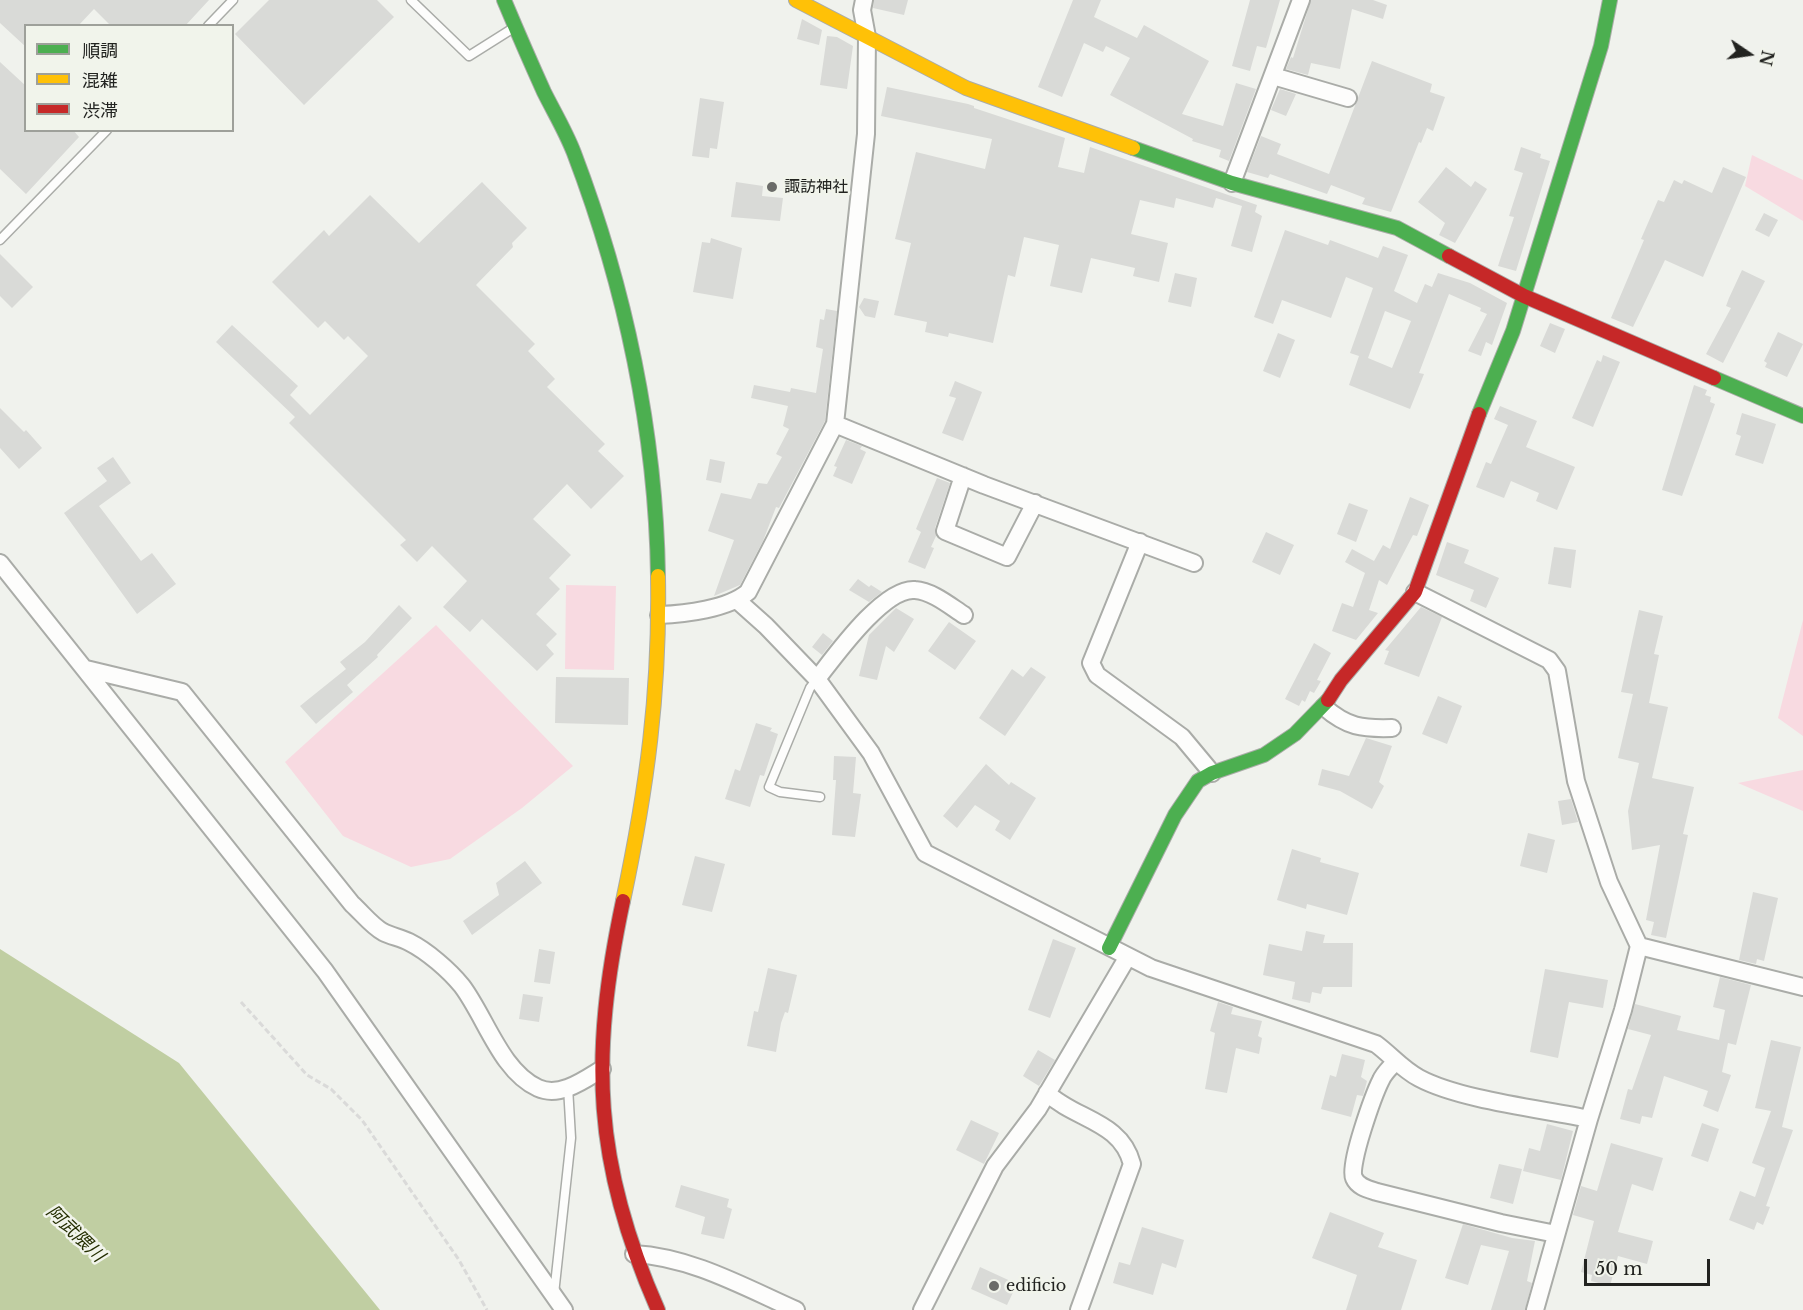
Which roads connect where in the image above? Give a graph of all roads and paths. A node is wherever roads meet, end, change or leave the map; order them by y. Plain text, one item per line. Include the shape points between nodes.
1 (233, 0) edge
2 (411, 0) edge
3 (504, 0) edge
4 (796, 0) edge
5 (864, 0) edge
6 (1301, 0) edge
7 (1610, 0) edge
8 (210, 24) edge
9 (516, 27) junction
10 (867, 37) junction
11 (1272, 76) junction
12 (1348, 98) dead end
13 (104, 132) edge
14 (1232, 183) junction
15 (0, 240) edge
16 (1524, 296) junction
17 (1803, 416) edge
18 (835, 424) junction
19 (963, 476) junction
20 (1035, 503) junction
21 (1140, 542) junction
22 (0, 563) edge
23 (1194, 563) dead end
24 (1415, 592) junction
25 (738, 601) junction
26 (659, 615) junction
27 (964, 615) dead end
28 (86, 669) junction
29 (817, 679) junction
30 (1324, 707) junction
31 (1392, 728) dead end
32 (1212, 773) junction
33 (820, 797) dead end
34 (1639, 946) junction
35 (1109, 948) junction
36 (1127, 958) junction
37 (1803, 987) edge
38 (241, 1002) dead end
39 (1395, 1062) junction
40 (602, 1069) junction
41 (568, 1087) junction
42 (1047, 1093) junction
43 (1589, 1119) junction
44 (1556, 1234) junction
45 (634, 1254) junction
46 (554, 1294) junction
47 (487, 1310) edge
48 (564, 1310) edge
49 (658, 1310) edge
50 (796, 1310) edge
51 (922, 1310) edge
52 (1079, 1310) edge
53 (1535, 1310) edge

1 - 8 lane
2 - 9 lane via 469,56
3 - 9 street
4 - 10 street
5 - 10 street
6 - 11 street
7 - 16 street via 1601,46
9 - 26 street via 573,150 615,279 649,445 657,522
10 - 14 street via 966,88
10 - 18 street via 866,134
11 - 12 street
11 - 14 street
13 - 15 lane
14 - 16 street via 1397,228
16 - 17 street
16 - 24 street
18 - 19 street
18 - 25 street via 758,577
19 - 20 street
19 - 20 street via 945,531 1007,557
20 - 21 street
21 - 23 street
21 - 32 street via 1091,663 1096,675 1182,737
22 - 28 street
24 - 30 street via 1341,680
24 - 34 street via 1548,660 1557,671 1576,781 1610,882
25 - 26 street via 683,614
25 - 29 street
26 - 40 street via 646,785 604,1001
27 - 29 street via 936,597 915,590 897,593 852,635
28 - 41 street via 182,692 352,904 381,931 430,956 461,985 524,1080 541,1090
28 - 46 street via 325,971
29 - 33 lane via 768,787
29 - 35 street via 871,753 924,853
30 - 31 street via 1337,718 1363,729
30 - 32 street via 1281,746
32 - 35 street via 1198,781 1175,815
34 - 37 street
34 - 43 street
35 - 36 street
36 - 39 street via 1364,1039 1376,1044
36 - 42 street
38 - 47 path via 307,1075 331,1089 362,1120 459,1260
39 - 43 street via 1421,1080 1443,1087
39 - 44 street via 1381,1081 1356,1155 1352,1172 1355,1180 1377,1192
40 - 41 street
40 - 45 street via 604,1131
41 - 46 lane via 571,1138
42 - 51 street via 995,1166
42 - 52 street via 1056,1102 1112,1131 1125,1143 1132,1164
43 - 44 street
44 - 53 street
45 - 49 street
45 - 50 street via 694,1266
46 - 48 street

